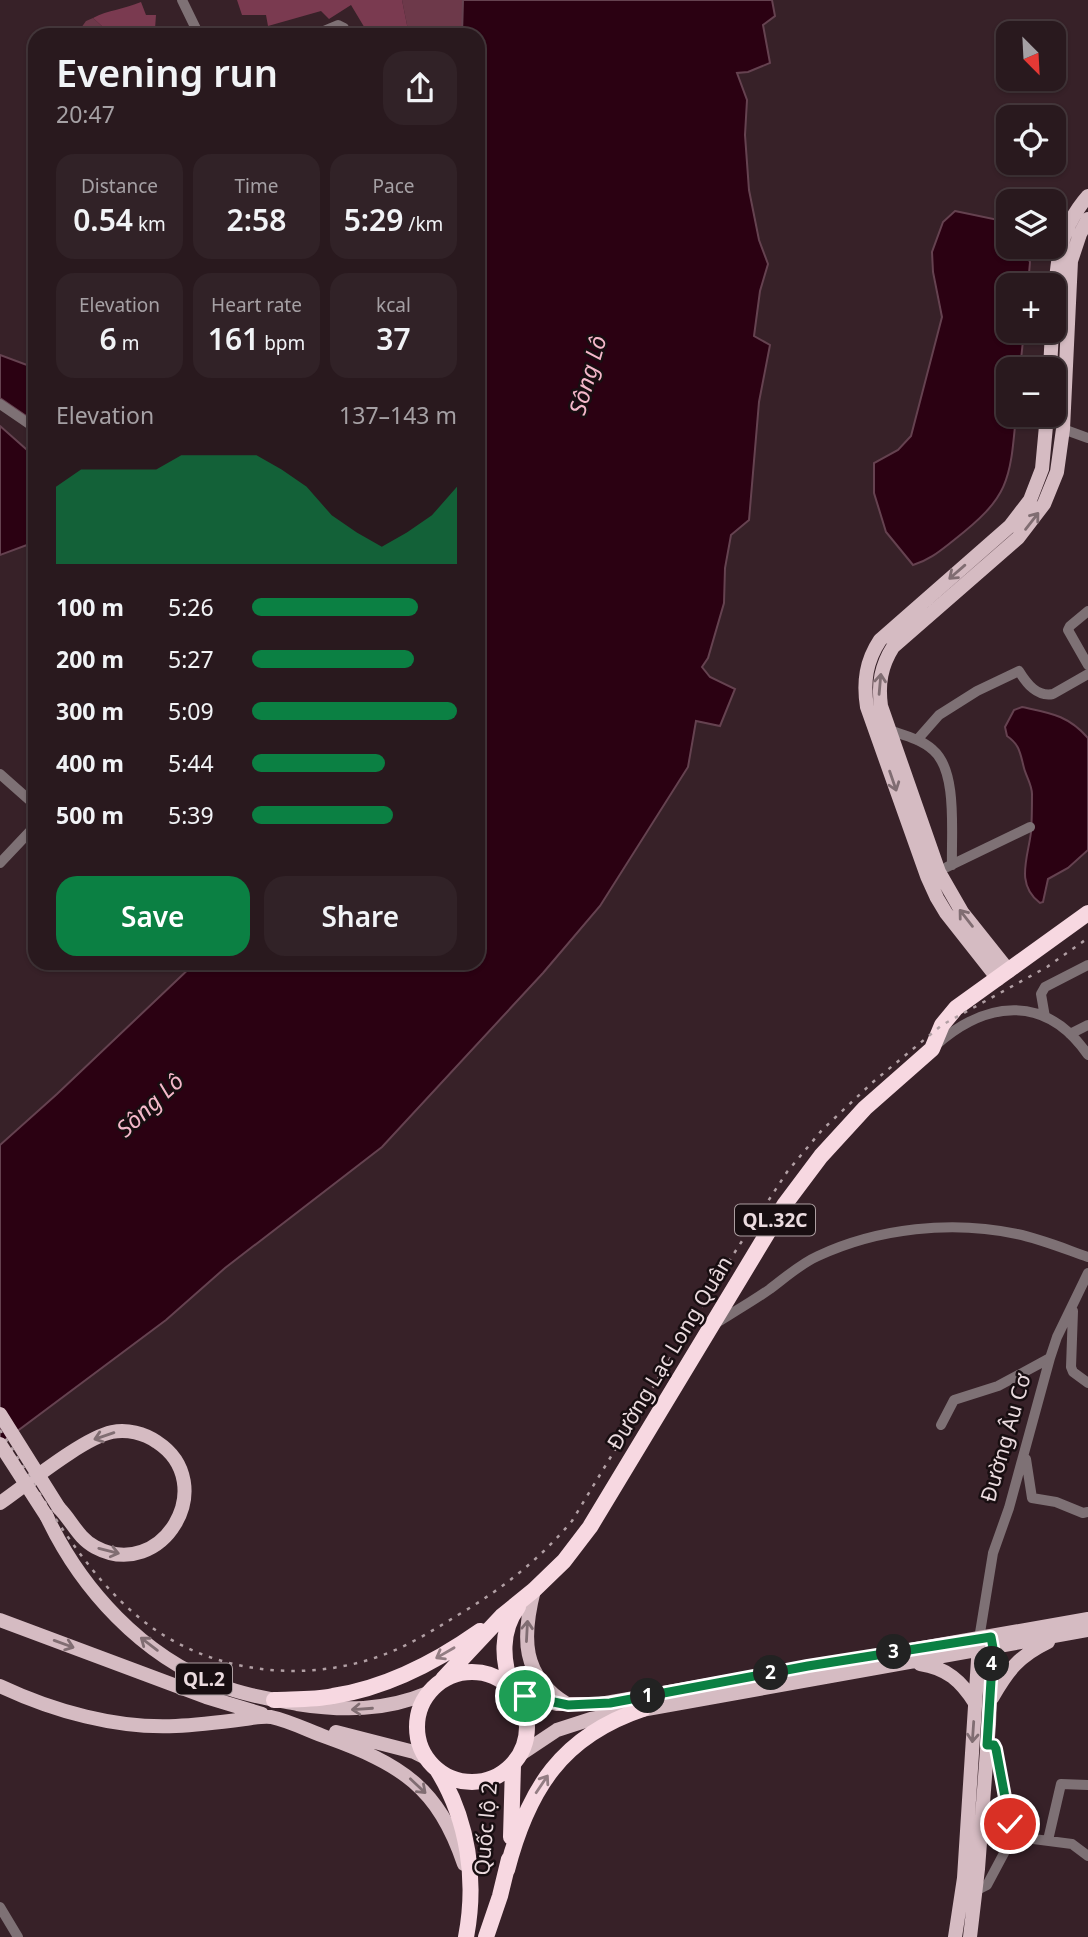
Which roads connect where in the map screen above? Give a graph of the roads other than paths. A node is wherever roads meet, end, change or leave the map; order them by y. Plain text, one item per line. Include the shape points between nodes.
1 (182, 0) edge
2 (196, 28) edge
3 (1088, 196) edge
4 (1088, 219) edge
5 (1056, 273) edge
6 (0, 404) edge
7 (28, 423) edge
8 (1046, 427) edge
9 (1063, 429) junction
10 (1088, 438) edge
11 (1088, 611) edge
12 (1088, 641) edge
13 (1078, 648) junction
14 (1088, 664) edge
15 (1088, 674) edge
16 (889, 730) junction
17 (917, 740) junction
18 (0, 774) edge
19 (28, 800) edge
20 (909, 809) junction
21 (1030, 827) dead end
22 (28, 833) edge
23 (0, 863) edge
24 (945, 868) junction
25 (1088, 913) edge
26 (1088, 965) edge
27 (1004, 975) junction
28 (1045, 1017) junction
29 (1088, 1025) edge
30 (1070, 1034) junction
31 (932, 1049) junction
32 (1088, 1055) edge
33 (1088, 1257) edge
34 (1088, 1273) edge
35 (1073, 1304) junction
36 (710, 1326) junction
37 (1050, 1358) junction
38 (1088, 1383) edge
39 (0, 1414) edge
40 (941, 1425) dead end
41 (0, 1444) edge
42 (1025, 1451) junction
43 (0, 1503) edge
44 (53, 1513) junction
45 (1088, 1513) edge
46 (534, 1590) junction
47 (502, 1616) junction
48 (1088, 1619) edge
49 (0, 1620) edge
50 (1088, 1630) edge
51 (1067, 1633) junction
52 (985, 1644) junction
53 (891, 1664) junction
54 (443, 1679) junction
55 (0, 1686) edge
56 (514, 1690) junction
57 (428, 1693) junction
58 (274, 1700) junction
59 (983, 1702) junction
60 (568, 1705) junction
61 (643, 1709) junction
62 (269, 1717) junction
63 (987, 1745) junction
64 (517, 1759) junction
65 (431, 1764) junction
66 (1088, 1786) edge
67 (1015, 1838) junction
68 (1048, 1840) junction
69 (1088, 1856) edge
70 (507, 1870) junction
71 (471, 1883) junction
72 (977, 1890) junction
73 (0, 1907) edge
74 (18, 1937) edge
75 (466, 1937) edge
76 (486, 1937) edge
77 (955, 1937) edge
78 (970, 1937) edge

1 - 2 street
3 - 5 main road via 1067,228
4 - 9 main road via 1071,261
6 - 7 street
8 -> 20 main road via 1042,469 1030,499 1010,526 895,625 872,652 865,679 867,707
9 - 10 street
16 -> 9 main road via 879,683 889,653 1032,523 1054,481
11 - 13 street via 1068,630
12 - 13 street
13 - 14 street
15 - 17 street via 1047,695 1035,691 1019,671 939,715
16 - 17 street
16 - 20 main road
17 - 24 street via 946,764
18 - 19 street
20 - 24 main road
20 - 27 main road via 937,898
21 - 24 street
22 - 23 street
27 -> 24 main road via 962,912
25 - 27 highway, Đường Lạc Long Quân / QL.32C
26 - 28 street via 1045,987 1041,994
27 - 31 highway, Đường Lạc Long Quân / QL.32C via 956,1008
28 - 30 street
28 - 31 street via 1002,1009 963,1025
29 - 30 street
30 - 32 street
31 - 36 highway, Đường Lạc Long Quân / QL.32C via 865,1108 821,1156 785,1204
33 - 36 street via 1017,1234 949,1228 906,1230 819,1255
34 - 35 street, Đường Âu Cơ
35 - 37 street, Đường Âu Cơ
35 - 38 street via 1071,1367
36 - 46 highway, Đường Lạc Long Quân / QL.32C via 590,1527
37 - 40 street via 998,1386 950,1402
37 - 42 street, Đường Âu Cơ
39 - 44 main road, QL.2, bridge
41 - 44 main road, QL.2, bridge
42 - 45 street via 1032,1498
42 - 52 street, Đường Âu Cơ via 993,1553 983,1621
44 -> 43 main road, QL.2 via 68,1517 93,1546 120,1554 139,1552 160,1542 176,1524 184,1496 183,1477 162,1445 139,1433 118,1431 89,1442
58 -> 44 main road, QL.2 via 199,1677 129,1629 69,1559
46 - 47 highway, Đường Lạc Long Quân / QL.32C
46 - 56 highway, Đường Lạc Long Quân / QL.32C via 515,1610 506,1631 504,1656
60 -> 46 main road via 545,1687 529,1660 526,1628
47 - 54 highway, Đường Lạc Long Quân / QL.32C
47 -> 58 highway via 443,1654 383,1684 333,1696
48 - 52 main road, QL.2
49 -> 62 main road, QL.2
50 - 51 main road, QL.2
51 - 52 main road, QL.2
51 - 59 main road via 1016,1662
52 - 53 main road, QL.2
52 - 59 main road, Đường Âu Cơ
52 - 60 main road, QL.2 via 808,1666 610,1703
53 - 59 main road via 942,1669
53 - 61 main road, QL.2
54 - 56 highway, Quốc lộ 2 / QL.2 via 479,1671
54 - 57 highway, Quốc lộ 2 / QL.2
55 - 62 main road via 66,1710 145,1726
56 - 60 main road, QL.2 via 540,1701
56 - 64 highway, Quốc lộ 2 via 528,1723 527,1739
57 -> 58 main road, QL.2 via 363,1709
57 - 65 highway, Quốc lộ 2 / QL.2 via 417,1725 419,1742
59 - 63 main road, Đường Âu Cơ
59 -> 77 main road, Đường Âu Cơ
61 - 64 main road, QL.2 via 568,1726 547,1735
70 -> 61 highway via 523,1819 554,1768 588,1735
62 - 65 main road, QL.2 via 387,1744 414,1752
62 -> 71 main road via 364,1750 407,1775 442,1814
63 - 67 street via 996,1749
63 - 72 main road, Đường Âu Cơ
64 - 65 highway, Quốc lộ 2 / QL.2 via 492,1779 475,1782 451,1778
64 - 70 highway, Quốc lộ 2
65 - 71 highway, Quốc lộ 2 / QL.2 via 457,1809
66 - 68 street via 1060,1784
67 - 68 street
67 - 72 street via 986,1885
68 - 69 street via 1072,1844
70 - 76 highway, Quốc lộ 2
71 - 75 highway, Quốc lộ 2 / QL.2
72 - 78 main road, Đường Âu Cơ
73 - 74 street

